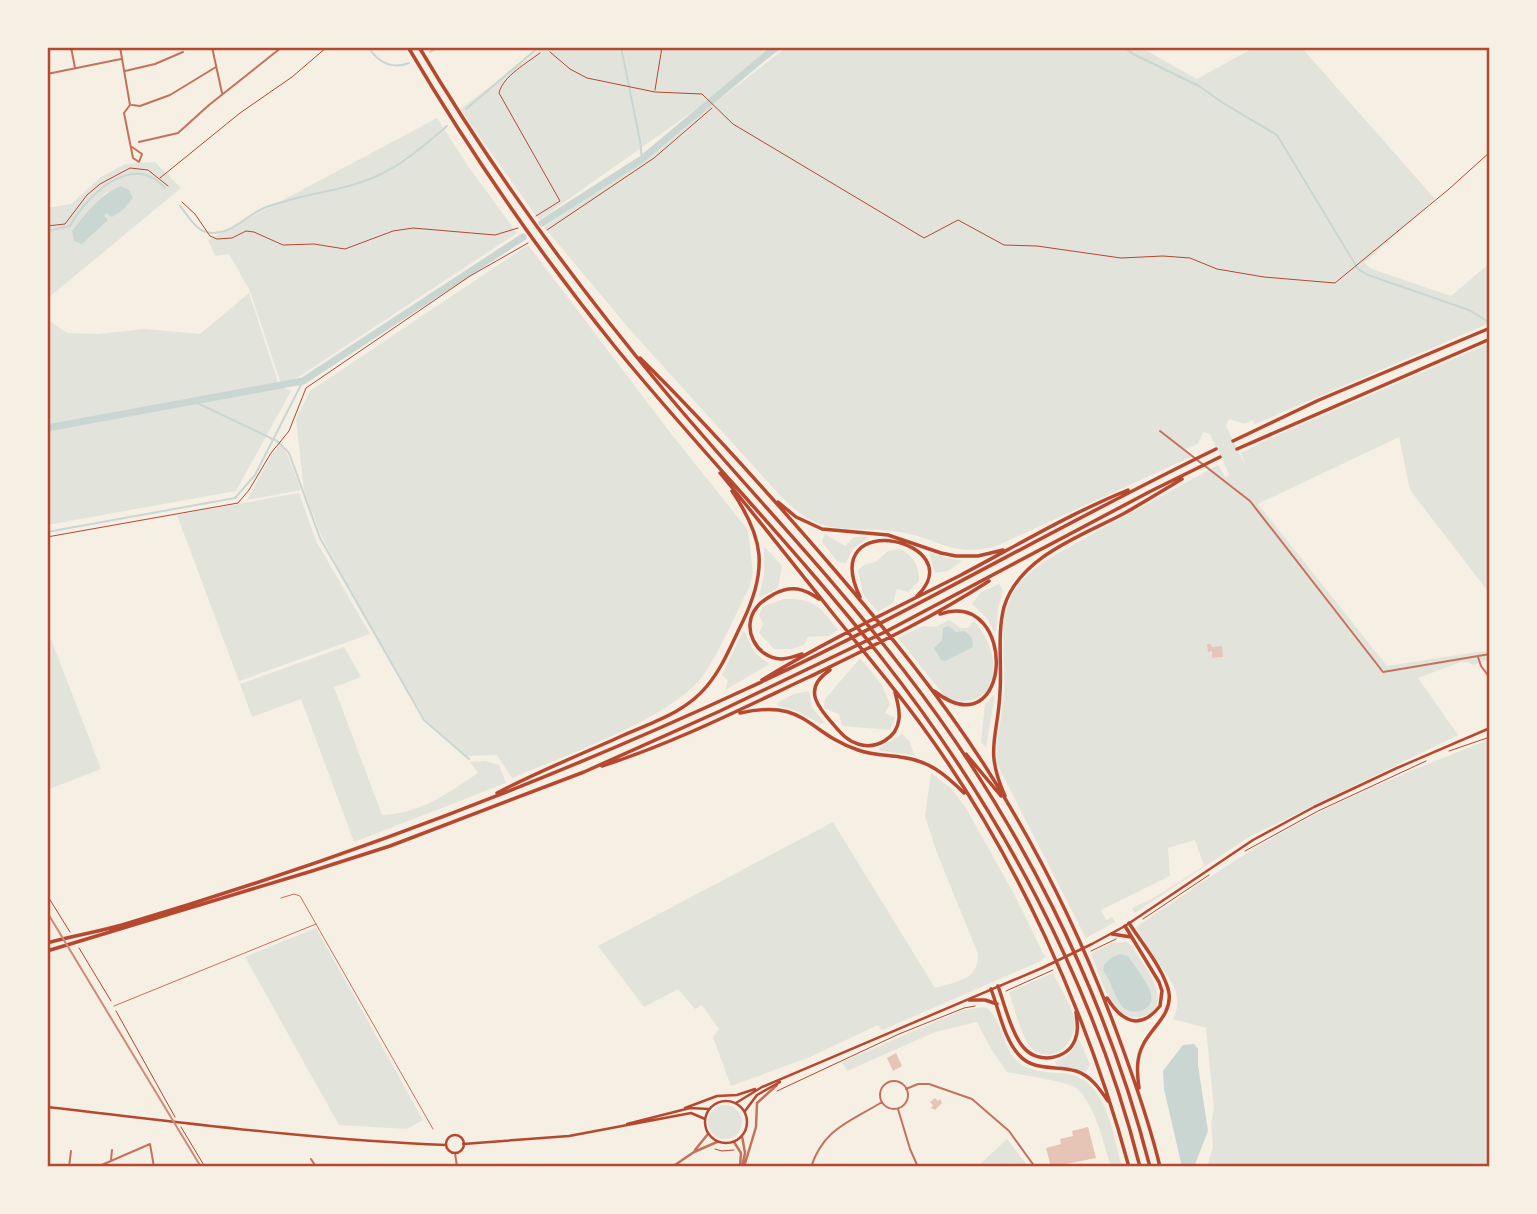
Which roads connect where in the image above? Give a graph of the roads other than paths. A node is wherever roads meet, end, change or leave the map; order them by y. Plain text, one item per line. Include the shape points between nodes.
1 (71, 47) edge
2 (120, 47) edge
3 (212, 47) edge
4 (282, 47) edge
5 (408, 47) edge
6 (419, 47) edge
7 (183, 52) dead end
8 (122, 59) junction
9 (216, 67) junction
10 (75, 69) junction
11 (124, 71) junction
12 (47, 74) edge
13 (222, 94) junction
14 (130, 105) junction
15 (139, 142) dead end
16 (132, 147) dead end
17 (1490, 328) edge
18 (1490, 339) edge
19 (624, 341) junction
20 (1160, 431) dead end
21 (1233, 441) dead end
22 (1216, 449) dead end
23 (1237, 449) dead end
24 (710, 457) junction
25 (1220, 457) dead end
26 (1202, 467) junction
27 (720, 473) junction
28 (1149, 481) junction
29 (768, 494) junction
30 (1008, 548) junction
31 (1005, 570) junction
32 (912, 600) junction
33 (862, 602) junction
34 (825, 604) junction
35 (932, 617) junction
36 (808, 652) junction
37 (1490, 654) edge
38 (1478, 656) junction
39 (837, 665) junction
40 (1490, 678) edge
41 (930, 688) junction
42 (894, 689) junction
43 (742, 691) junction
44 (731, 715) junction
45 (1490, 728) edge
46 (961, 749) junction
47 (584, 772) junction
48 (969, 799) junction
49 (479, 802) junction
50 (1011, 809) junction
51 (281, 898) dead end
52 (316, 924) junction
53 (1128, 925) junction
54 (1112, 934) junction
55 (1131, 937) junction
56 (47, 943) edge
57 (47, 951) edge
58 (998, 986) junction
59 (991, 989) junction
60 (1102, 990) junction
61 (969, 1000) junction
62 (1074, 1003) junction
63 (997, 1004) junction
64 (114, 1006) road end
65 (782, 1080) junction
66 (777, 1085) junction
67 (762, 1087) junction
68 (906, 1088) junction
69 (1139, 1093) junction
70 (883, 1102) junction
71 (736, 1103) junction
72 (1111, 1105) junction
73 (47, 1107) edge
74 (897, 1108) junction
75 (709, 1109) junction
76 (681, 1110) junction
77 (745, 1113) junction
78 (705, 1119) junction
79 (617, 1127) junction
80 (433, 1129) dead end
81 (708, 1133) junction
82 (742, 1136) junction
83 (717, 1142) junction
84 (734, 1142) junction
85 (463, 1144) junction
86 (446, 1145) junction
87 (112, 1150) dead end
88 (71, 1151) dead end
89 (455, 1153) junction
90 (694, 1153) junction
91 (311, 1159) dead end
92 (110, 1161) junction
93 (69, 1167) edge
94 (97, 1167) edge
95 (154, 1167) edge
96 (316, 1167) edge
97 (457, 1167) edge
98 (672, 1167) edge
99 (742, 1167) edge
100 (811, 1167) edge
101 (918, 1167) edge
102 (1035, 1167) edge
103 (1129, 1167) edge
104 (1140, 1167) edge
105 (1150, 1167) edge
106 (1160, 1167) edge

1 - 10 street
2 - 8 street
3 - 9 street
4 - 13 street
5 - 24 highway via 478,160 548,260
6 - 19 highway via 516,198
7 - 11 street
8 - 10 street
8 - 11 street
9 - 13 street
9 - 14 street via 170,95
10 - 12 street
11 - 14 street
13 - 15 street via 178,133
14 - 16 street via 124,113
17 - 21 highway
18 - 23 highway
19 - 29 highway
19 - 46 highway via 858,612
20 - 38 street via 1250,501 1383,672
22 - 28 highway
24 - 27 highway
24 - 104 highway via 882,658 958,763 1028,880 1107,1060
25 - 26 highway
26 - 31 highway
26 - 50 highway via 1053,551 1024,573 1011,592 1001,625 993,754
27 - 34 highway
27 - 49 highway via 752,523 761,570 752,602 712,679 673,713
28 - 30 highway
28 - 43 highway via 895,617
29 - 30 highway via 796,517 822,529 888,535 956,556
29 - 33 highway
30 - 32 highway
31 - 35 highway
31 - 47 highway via 852,648
32 - 33 highway via 928,581 926,559 914,549 879,540 862,548 853,560 853,580
32 - 36 highway
33 - 41 highway
34 - 36 highway via 800,589 784,589 755,608 750,620 757,648 771,657 786,659
34 - 42 highway
35 - 39 highway
35 - 41 highway via 958,611 979,618 993,639 996,671 991,691 970,705 951,703
36 - 43 highway
37 - 38 street
38 - 40 street
39 - 42 highway via 818,681 816,701 855,743 877,744 893,733 900,718
39 - 44 highway
41 - 50 highway
42 - 48 highway
43 - 49 highway via 609,751
44 - 47 highway
44 - 48 highway via 770,709 796,714 851,748 932,766
45 - 53 main road via 1396,768 1252,840
46 - 50 highway
46 - 105 highway via 1011,830 1073,949 1117,1058
47 - 57 highway via 377,850
48 - 62 highway via 1029,905
49 - 56 highway via 245,885 118,926
50 - 60 highway
51 - 52 lane via 300,896
52 - 64 lane
52 - 80 lane
53 - 54 main road
53 - 55 highway
53 - 69 highway via 1165,981 1169,1001 1139,1055
54 - 55 highway
54 - 58 main road
55 - 60 highway via 1159,982 1160,1006 1148,1018 1127,1020
58 - 59 main road
58 - 62 highway via 1022,1046 1043,1058 1058,1056 1072,1046 1077,1030
59 - 61 main road
59 - 63 highway
60 - 69 highway
61 - 63 highway
61 - 65 main road
62 - 72 highway
63 - 72 highway via 1009,1040 1020,1056 1033,1065 1083,1074
65 - 66 main road
65 - 67 main road
66 - 77 main road via 757,1096
66 - 99 street via 755,1107 757,1127
67 - 71 main road
67 - 76 main road
68 - 70 street via 896,1081 887,1083 880,1094
68 - 74 street via 906,1100
68 - 102 street via 929,1084 972,1099 1009,1131
69 - 106 highway
70 - 74 street
70 - 100 street via 836,1129 823,1141
71 - 75 main road via 721,1101
71 - 77 main road
72 - 103 highway
73 - 86 main road via 260,1131
74 - 101 street
75 - 76 main road
75 - 78 main road
76 - 79 main road
77 - 82 main road via 747,1125
78 - 79 main road via 691,1113
78 - 81 main road
79 - 85 main road via 569,1136
81 - 83 main road
81 - 90 street
82 - 84 main road
82 - 99 street
83 - 84 main road
83 - 90 street
84 - 99 street
85 - 86 main road via 456,1136
85 - 89 main road
86 - 89 main road
87 - 92 street
88 - 93 street
89 - 97 street
90 - 98 street
91 - 96 street
92 - 94 street
92 - 95 street via 150,1144

